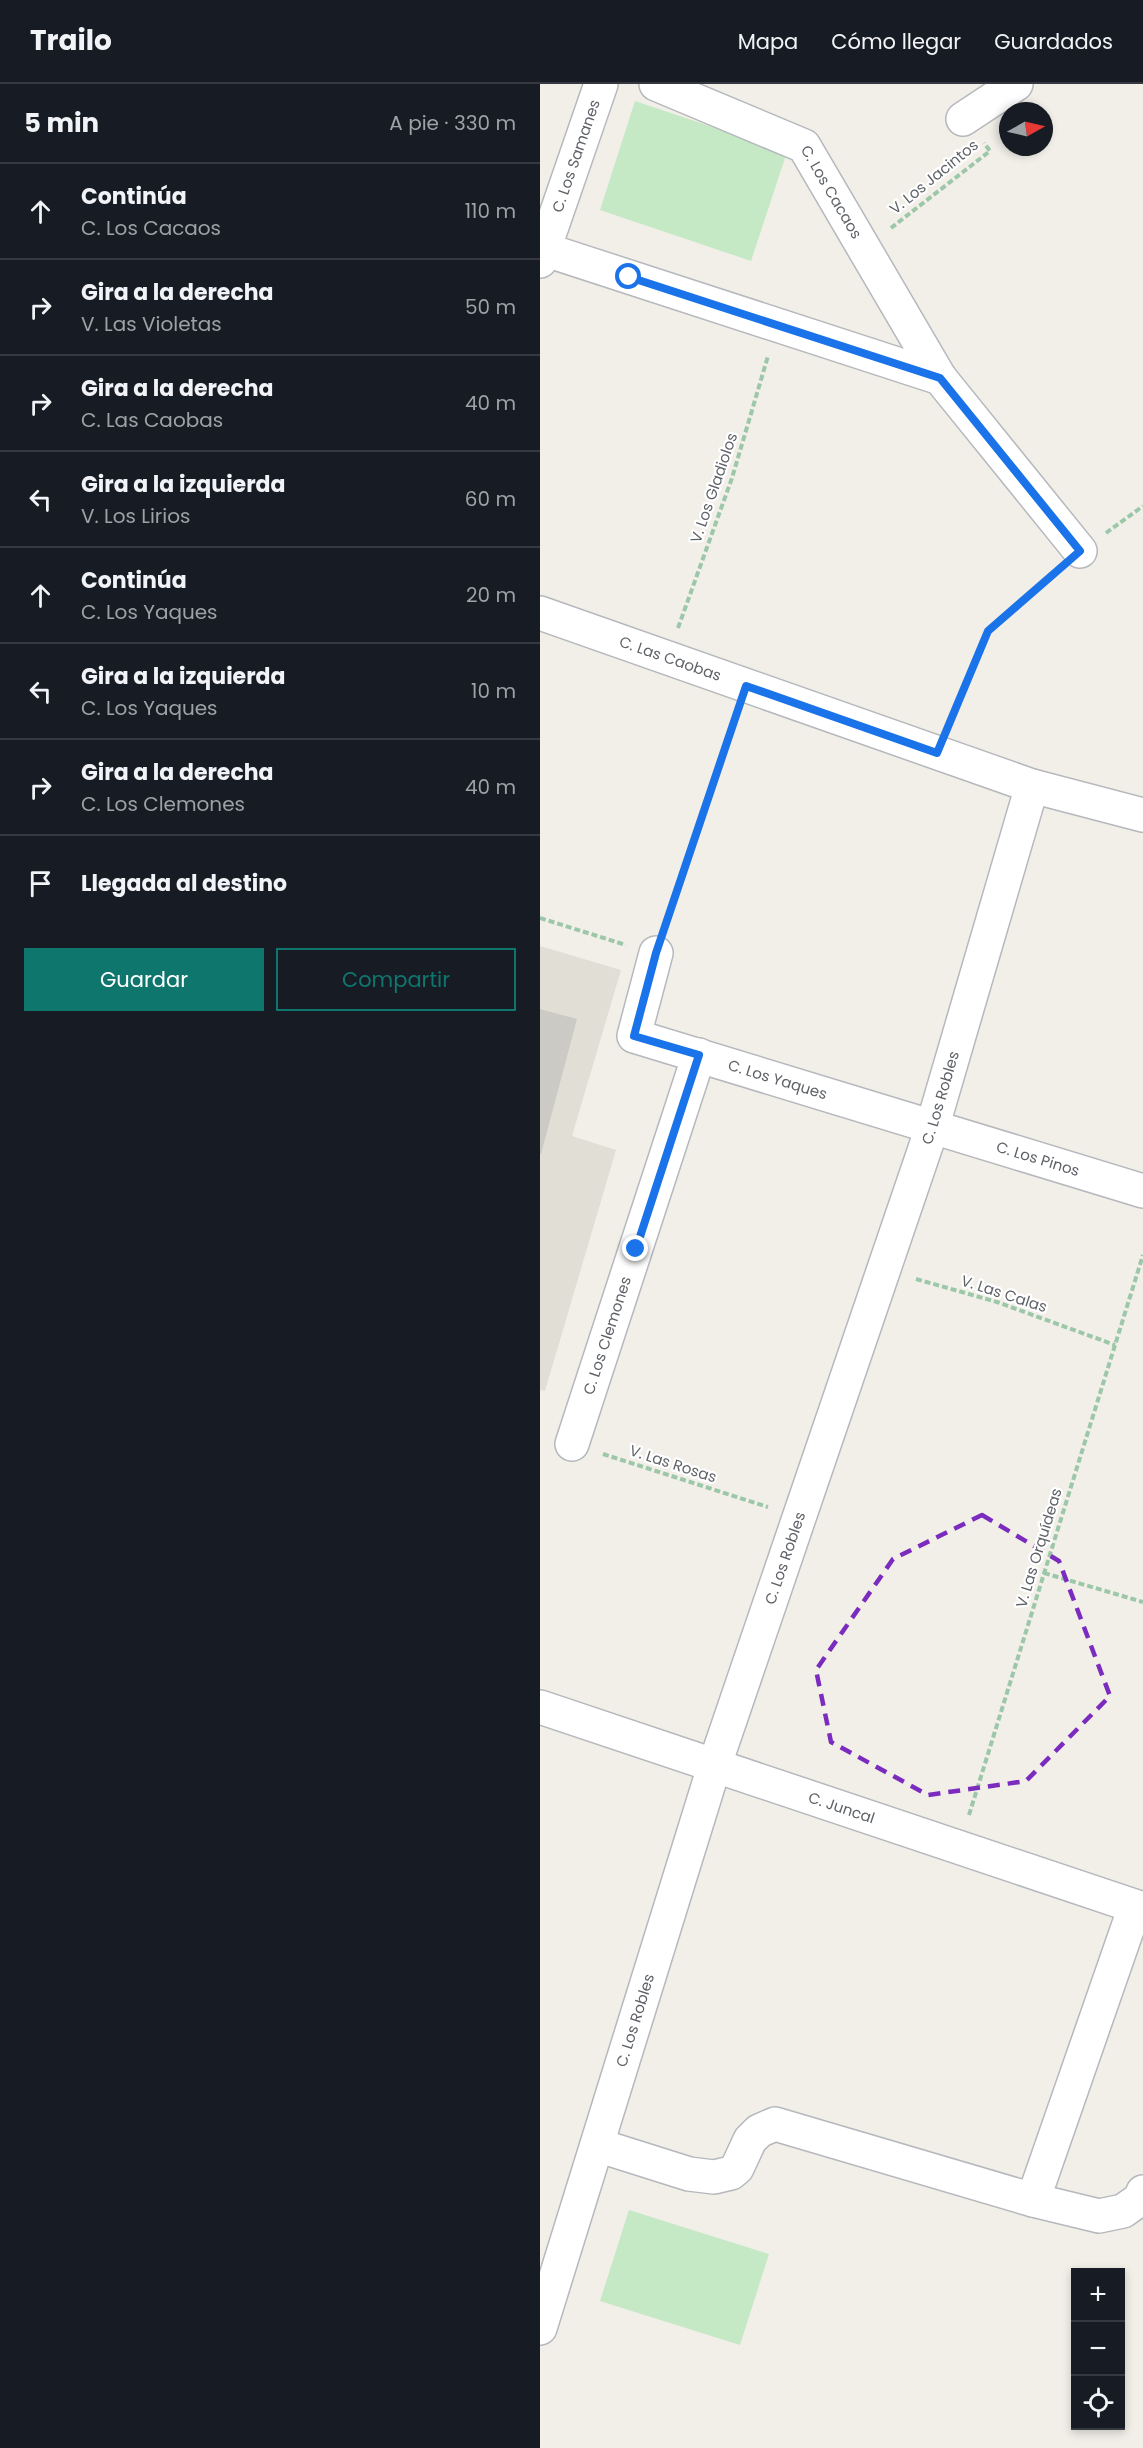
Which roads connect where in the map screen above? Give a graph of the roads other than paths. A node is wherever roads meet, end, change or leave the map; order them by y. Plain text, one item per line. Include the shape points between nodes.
1 (601, 84) edge
2 (656, 84) edge
3 (1016, 84) edge
4 (963, 119) road end
5 (541, 253) edge
6 (940, 378) junction
7 (1080, 551) road end
8 (540, 613) edge
9 (1032, 786) junction
10 (1143, 815) edge
11 (656, 953) road end
12 (699, 1055) junction
13 (933, 1128) junction
14 (1143, 1191) edge
15 (572, 1443) road end
16 (540, 1707) edge
17 (714, 1767) junction
18 (1139, 1908) edge
19 (597, 2145) junction
20 (1143, 2192) edge
21 (1033, 2200) junction
22 (541, 2319) edge

1 - 5 street, C. Los Samanes
2 - 6 street, C. Los Cacaos via 804,146
3 - 4 street
5 - 6 street
6 - 7 street, C. Los Cacaos
8 - 9 street, C. Las Caobas
9 - 10 street, C. Las Caobas
9 - 13 street, C. Los Robles
11 - 12 street, C. Los Yaques via 634,1036
12 - 13 street, C. Los Yaques
12 - 15 street, C. Los Clemones
13 - 14 street, C. Los Pinos
13 - 17 street, C. Los Robles
16 - 17 street, C. Juncal
17 - 18 street, C. Juncal
17 - 19 street, C. Los Robles
18 - 21 street
19 - 21 street via 688,2174 714,2177 737,2168 750,2140 776,2124
19 - 22 street, C. Los Robles
20 - 21 street via 1140,2199 1123,2211 1099,2216

